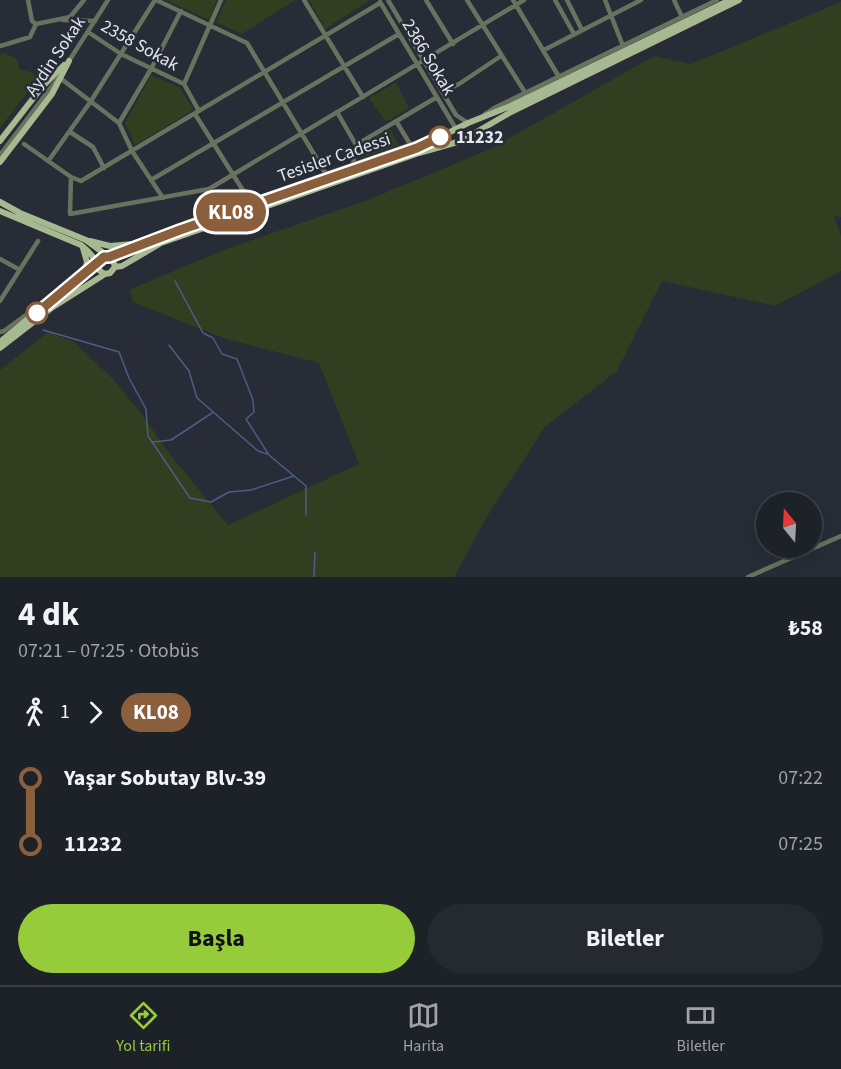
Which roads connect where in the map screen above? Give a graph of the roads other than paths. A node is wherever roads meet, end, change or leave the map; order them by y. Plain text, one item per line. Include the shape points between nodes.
1 (28, 0) edge
2 (84, 0) edge
3 (108, 0) edge
4 (156, 0) edge
5 (221, 0) edge
6 (304, 0) edge
7 (388, 0) edge
8 (426, 0) edge
9 (467, 0) edge
10 (524, 0) edge
11 (555, 0) edge
12 (567, 0) edge
13 (605, 0) edge
14 (641, 0) edge
15 (674, 0) edge
16 (717, 0) edge
17 (730, 0) edge
18 (739, 0) edge
19 (380, 1) edge
20 (514, 3) edge
21 (181, 11) junction
22 (611, 15) junction
23 (682, 17) junction
24 (57, 20) junction
25 (95, 21) junction
26 (36, 24) junction
27 (211, 24) junction
28 (483, 26) junction
29 (582, 30) junction
30 (88, 32) junction
31 (399, 33) junction
32 (574, 34) junction
33 (325, 36) junction
34 (453, 44) junction
35 (0, 46) edge
36 (623, 46) junction
37 (544, 50) junction
38 (121, 54) junction
39 (501, 56) junction
40 (69, 61) junction
41 (424, 62) junction
42 (418, 64) junction
43 (344, 66) junction
44 (151, 69) junction
45 (265, 71) junction
46 (559, 77) junction
47 (60, 78) junction
48 (184, 84) junction
49 (442, 92) junction
50 (526, 93) junction
51 (363, 97) junction
52 (437, 97) junction
53 (91, 101) junction
54 (284, 102) junction
55 (197, 112) junction
56 (337, 112) junction
57 (479, 118) junction
58 (396, 121) junction
59 (119, 123) junction
60 (468, 123) junction
61 (456, 129) junction
62 (70, 132) junction
63 (302, 133) junction
64 (473, 135) junction
65 (0, 141) edge
66 (433, 141) junction
67 (461, 141) junction
68 (24, 144) dead end
69 (213, 144) junction
70 (410, 144) junction
71 (356, 145) junction
72 (132, 151) junction
73 (0, 153) edge
74 (49, 160) junction
75 (0, 162) edge
76 (353, 165) junction
77 (104, 168) junction
78 (326, 174) junction
79 (232, 175) junction
80 (71, 177) junction
81 (151, 180) junction
82 (163, 198) junction
83 (249, 200) junction
84 (0, 202) edge
85 (0, 211) edge
86 (180, 230) junction
87 (157, 238) junction
88 (38, 241) dead end
89 (84, 243) junction
90 (109, 257) junction
91 (0, 259) edge
92 (98, 263) junction
93 (115, 267) junction
94 (20, 270) junction
95 (105, 274) junction
96 (83, 275) junction
97 (0, 301) edge
98 (29, 316) junction
99 (0, 332) edge
100 (0, 342) edge
101 (0, 348) edge
102 (841, 536) edge
103 (748, 577) edge

1 - 26 street
2 - 24 street via 74,14
3 - 25 street, Aydin Sokak
4 - 21 street
4 - 38 street
5 - 27 street
6 - 33 street
7 - 41 street, 2366 Sokak
8 - 34 street
9 - 28 street
10 - 20 street
11 - 32 street
12 - 29 street
13 - 22 street
14 - 22 street
15 - 23 street
16 - 23 street
17 - 57 main road
18 - 64 main road via 511,112
19 - 31 street, 2366 Sokak
19 - 33 street
20 - 28 street
20 - 37 street
21 - 27 street
21 - 44 street
22 - 29 street
22 - 36 street
23 - 36 street
24 - 25 street
24 - 26 street
25 - 30 street, Aydin Sokak
26 - 35 street via 30,37
27 - 45 street via 247,43
27 - 48 street
28 - 34 street
28 - 39 street
29 - 32 street
30 - 38 street, 2358 Sokak
30 - 40 street, Aydin Sokak
31 - 42 street, 2366 Sokak
31 - 43 street
32 - 37 street
33 - 43 street
33 - 45 street
34 - 41 street
36 - 46 street
37 - 46 street
38 - 44 street, 2358 Sokak
38 - 53 street
39 - 49 street
39 - 50 street
40 - 47 main road
40 - 65 main road via 42,87
40 - 73 street, Aydin Sokak
41 - 42 street
41 - 49 street, 2366 Sokak
42 - 51 street
42 - 52 street, 2366 Sokak
43 - 51 street
43 - 54 street
44 - 48 street, 2358 Sokak
44 - 59 street
45 - 54 street
45 - 55 street
46 - 50 street
47 - 53 street
47 - 75 main road
48 - 55 street, 2358 Sokak
49 - 60 street, 2366 Sokak via 456,115
50 - 57 street
51 - 56 street
52 - 58 street
52 - 61 street, 2366 Sokak
53 - 59 street
53 - 62 street
54 - 63 street
54 - 69 street
55 - 69 street, 2358 Sokak
55 - 72 street
56 - 63 street
56 - 71 street
57 - 60 main road
58 - 70 street
58 - 71 street
59 - 72 street
60 - 61 main road
60 - 64 main road via 473,127
61 - 66 main road
61 - 67 main road via 455,138
62 - 74 street
62 - 77 street via 93,147
63 - 78 street
63 - 79 street
64 - 67 main road
66 - 70 street, Tesisler Cadessi
66 - 86 main road
67 - 93 main road via 188,232
68 - 74 street
69 - 79 street, 2358 Sokak
69 - 81 street
70 - 76 street, Tesisler Cadessi
71 - 76 street
72 - 77 street
72 - 81 street
74 - 80 street
76 - 78 street, Tesisler Cadessi
77 - 80 street via 81,181
78 - 83 street, Tesisler Cadessi
79 - 82 street via 209,189
79 - 83 street, 2358 Sokak
80 - 82 street via 70,214
81 - 82 street
83 - 86 street, Tesisler Cadessi via 185,223
84 - 89 main road
85 - 89 main road
86 - 87 main road
87 - 89 main road via 120,246
87 - 90 main road
88 - 94 street
89 - 90 main road
89 - 92 main road
89 - 96 main road via 87,262
90 - 92 main road
90 - 93 main road
91 - 94 street
92 - 95 main road
92 - 96 main road
93 - 95 main road
94 - 97 street
95 - 101 main road
96 - 98 main road
98 - 99 street
98 - 100 main road
102 - 103 street

